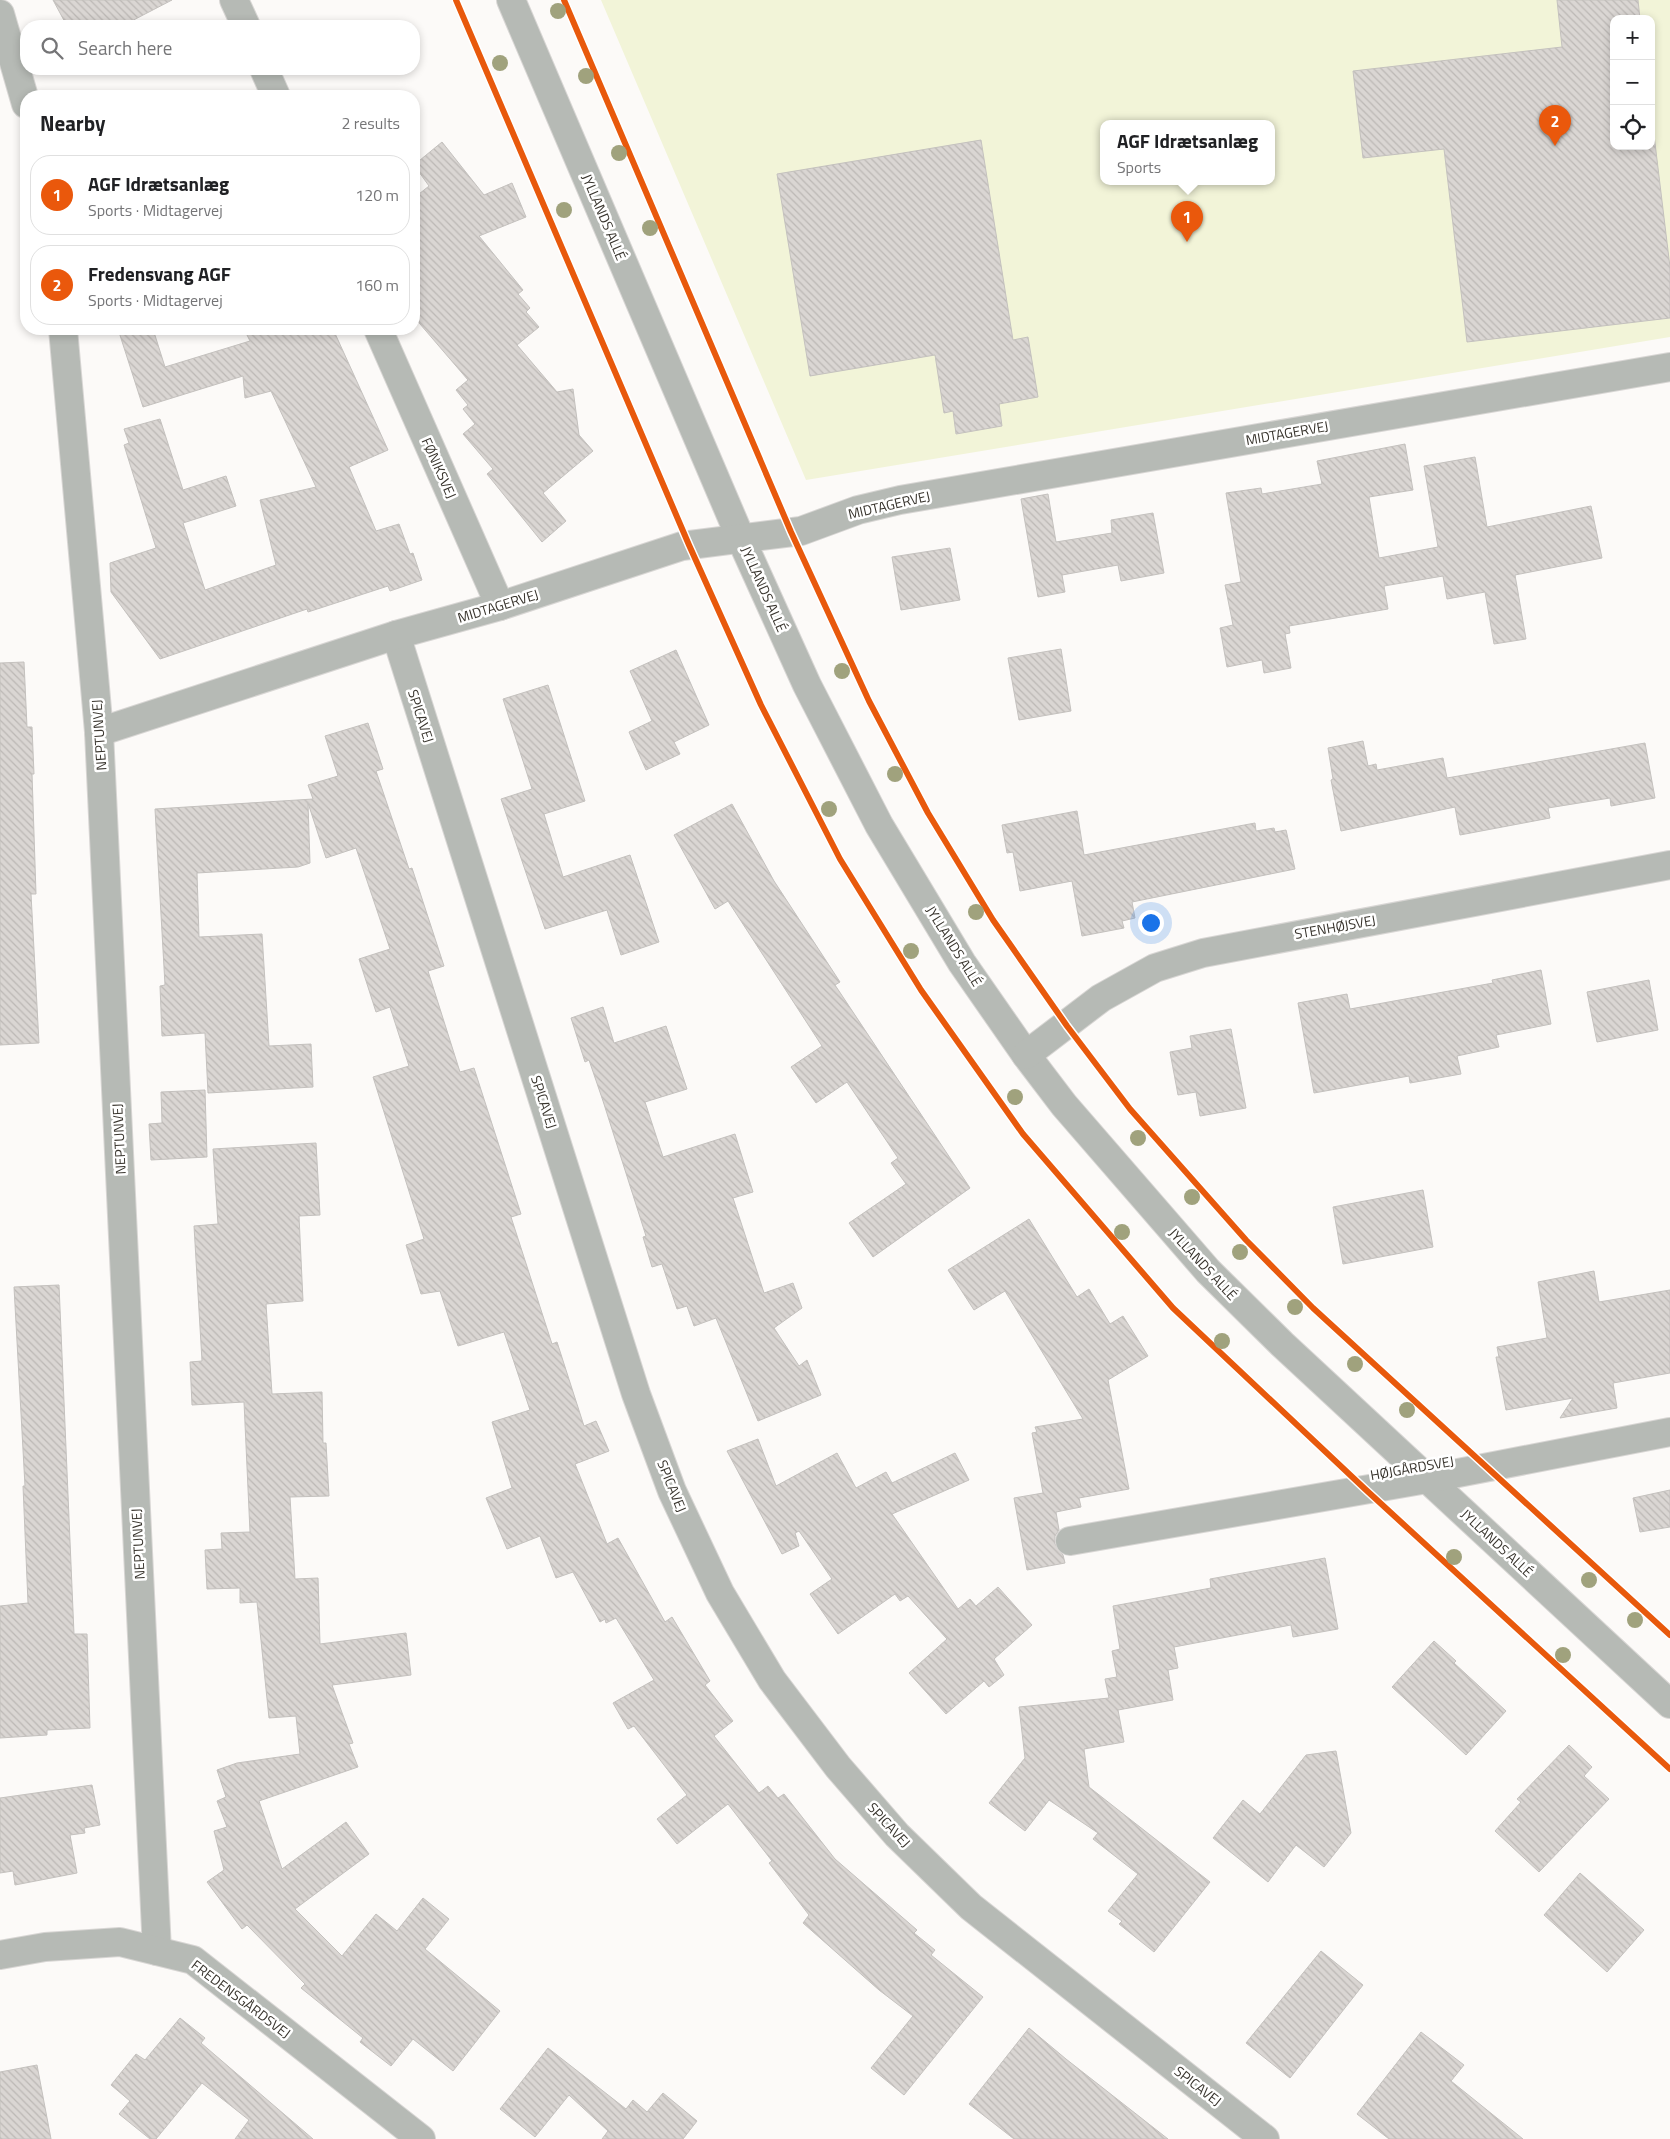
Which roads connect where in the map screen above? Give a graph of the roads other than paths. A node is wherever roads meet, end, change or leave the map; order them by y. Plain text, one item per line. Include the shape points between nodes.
1 (234, 0) edge
2 (511, 0) edge
3 (0, 14) edge
4 (243, 20) edge
5 (267, 75) edge
6 (22, 90) edge
7 (273, 90) edge
8 (64, 335) edge
9 (381, 335) edge
10 (1670, 367) edge
11 (741, 539) junction
12 (500, 606) junction
13 (396, 635) junction
14 (99, 732) junction
15 (1670, 865) edge
16 (1026, 1054) junction
17 (1670, 1432) edge
18 (1426, 1479) junction
19 (1070, 1541) dead end
20 (1670, 1704) edge
21 (157, 1951) junction
22 (0, 1955) edge
23 (421, 2139) edge
24 (1265, 2139) edge

1 - 4 street
2 - 11 street, JYLLANDS ALLÉ
3 - 6 street
5 - 7 street
8 - 14 street, NEPTUNVEJ
9 - 12 street, FØNIKSVEJ
10 - 11 street, MIDTAGERVEJ via 900,500 858,510 800,531
11 - 12 street, MIDTAGERVEJ via 682,546
11 - 16 street, JYLLANDS ALLÉ via 806,685 879,825 962,963
12 - 13 street, MIDTAGERVEJ
13 - 14 street, MIDTAGERVEJ
13 - 24 street, SPICAVEJ via 636,1394 672,1491 720,1592 772,1680 838,1767 897,1834 971,1907
14 - 21 street, NEPTUNVEJ
15 - 16 street, STENHØJSVEJ via 1203,953 1154,968 1101,998
16 - 18 street, JYLLANDS ALLÉ via 1064,1105 1208,1271
17 - 18 street, HØJGÅRDSVEJ
18 - 19 street, HØJGÅRDSVEJ
18 - 20 street, JYLLANDS ALLÉ
21 - 22 street, FREDENSGÅRDSVEJ via 120,1942 45,1947
21 - 23 street, FREDENSGÅRDSVEJ via 193,1960

